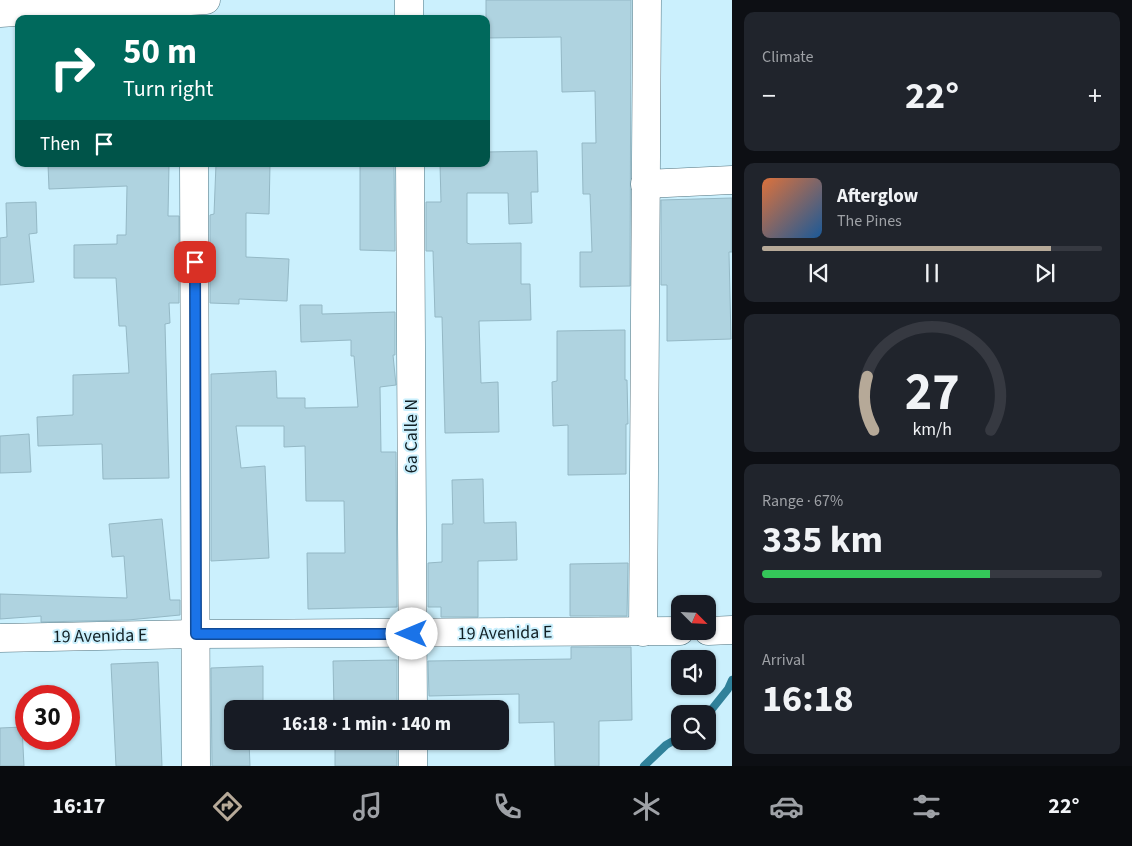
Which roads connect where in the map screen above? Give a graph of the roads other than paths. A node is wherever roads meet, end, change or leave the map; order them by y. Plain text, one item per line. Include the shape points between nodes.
1 (409, 0) edge
2 (647, 0) edge
3 (197, 5) edge
4 (0, 13) edge
5 (409, 15) edge
6 (194, 167) edge
7 (410, 167) edge
8 (732, 180) edge
9 (645, 184) junction
10 (732, 630) edge
11 (671, 631) edge
12 (716, 631) edge
13 (643, 632) junction
14 (196, 634) junction
15 (412, 634) junction
16 (0, 638) edge
17 (413, 700) edge
18 (413, 750) edge
19 (196, 766) edge
20 (413, 766) edge

1 - 5 street
2 - 9 street
3 - 4 street
6 - 14 street
7 - 15 street, 6a Calle N
8 - 9 street
9 - 13 street
10 - 12 street
11 - 13 street, 19 Avenida E
13 - 15 street, 19 Avenida E
14 - 15 street, 19 Avenida E
14 - 16 street, 19 Avenida E
14 - 19 street
15 - 17 street, 6a Calle N
18 - 20 street

